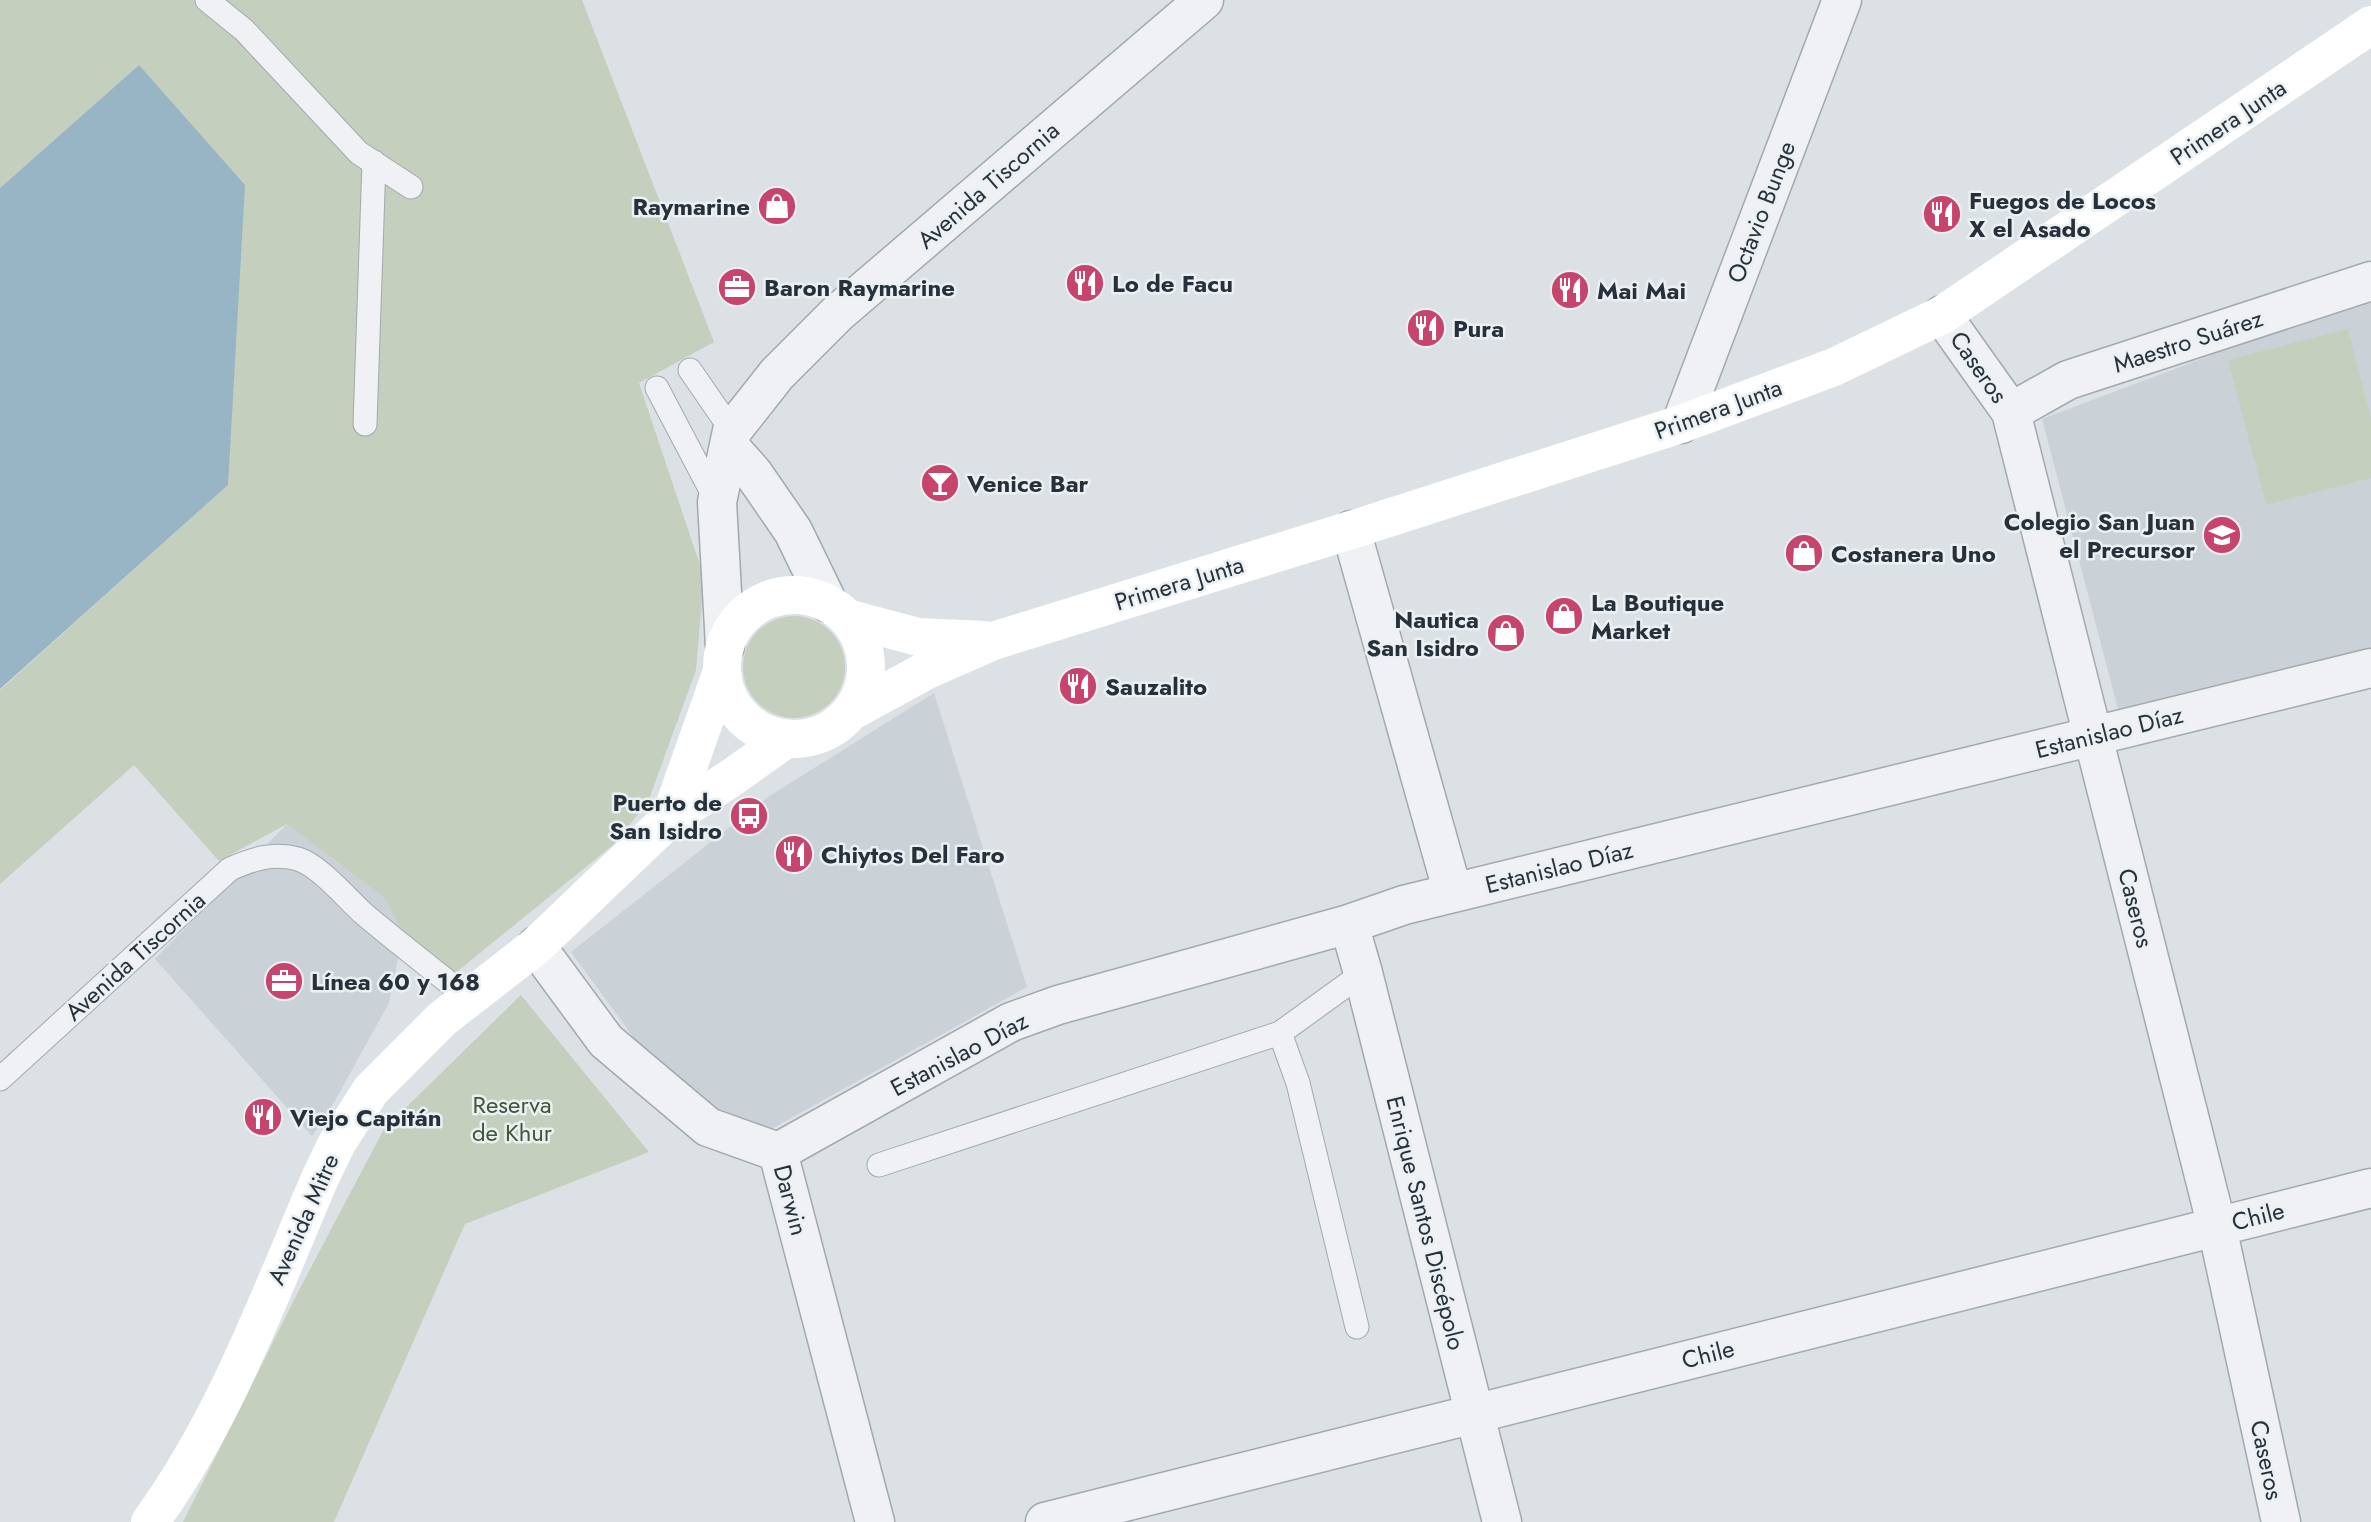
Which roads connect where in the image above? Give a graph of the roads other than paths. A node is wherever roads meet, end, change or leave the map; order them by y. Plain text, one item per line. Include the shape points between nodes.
1 (1204, 0) edge
2 (1842, 0) edge
3 (218, 3) edge
4 (2371, 25) edge
5 (374, 163) junction
6 (411, 187) dead end
7 (2371, 281) edge
8 (1942, 315) junction
9 (690, 370) dead end
10 (657, 388) dead end
11 (2011, 412) junction
12 (365, 424) dead end
13 (1681, 424) junction
14 (730, 439) junction
15 (717, 502) junction
16 (1351, 530) junction
17 (837, 611) junction
18 (993, 641) junction
19 (724, 659) junction
20 (2371, 667) edge
21 (852, 711) junction
22 (2092, 736) junction
23 (786, 739) junction
24 (670, 818) junction
25 (1453, 893) junction
26 (1349, 924) junction
27 (536, 946) junction
28 (1363, 973) junction
29 (469, 999) junction
30 (1280, 1033) junction
31 (0, 1079) edge
32 (778, 1152) junction
33 (878, 1165) dead end
34 (2371, 1188) edge
35 (2217, 1227) junction
36 (1357, 1327) dead end
37 (1474, 1412) junction
38 (150, 1522) edge
39 (875, 1522) edge
40 (1045, 1522) edge
41 (1502, 1522) edge
42 (2281, 1522) edge

1 - 14 street, Avenida Tiscornia via 838,313 777,374
2 - 13 street, Octavio Bunge
3 - 5 lane via 359,153
4 - 8 street, Primera Junta
5 - 6 lane
5 - 12 lane
7 - 11 street, Maestro Suárez via 2068,380
8 - 11 street, Caseros
8 - 13 street, Primera Junta via 1834,367
9 - 14 lane
10 - 15 lane
11 - 22 street, Caseros
13 - 16 street, Primera Junta
14 - 15 street
14 - 17 street via 793,531
15 - 19 street
16 - 18 street, Primera Junta
16 - 25 street
17 - 18 street, Primera Junta via 918,637
17 - 19 street via 803,596 778,597 755,607 737,624
17 - 21 street via 861,640 867,664
18 - 21 street, Primera Junta
19 - 23 street via 728,696 741,717
19 - 24 street, Avenida Mitre
20 - 22 street, Estanislao Díaz
21 - 23 street via 834,728 810,738
22 - 25 street, Estanislao Díaz
22 - 35 street, Caseros
23 - 24 street, Avenida Mitre
24 - 27 street, Avenida Mitre
25 - 26 street, Estanislao Díaz
26 - 28 street, Enrique Santos Discépolo
26 - 32 street, Estanislao Díaz via 1011,1022
27 - 29 street, Avenida Mitre
27 - 32 street, Darwin via 606,1041 708,1127
28 - 30 lane
28 - 37 street, Enrique Santos Discépolo
29 - 31 lane, Avenida Tiscornia via 315,869 301,860 258,857 230,869
29 - 38 street, Avenida Mitre via 371,1090 337,1143 224,1402
30 - 33 lane
30 - 36 lane via 1298,1083
32 - 39 street, Darwin
34 - 35 street, Chile
35 - 37 street, Chile
35 - 42 street, Caseros
37 - 40 street, Chile
37 - 41 street, Enrique Santos Discépolo

